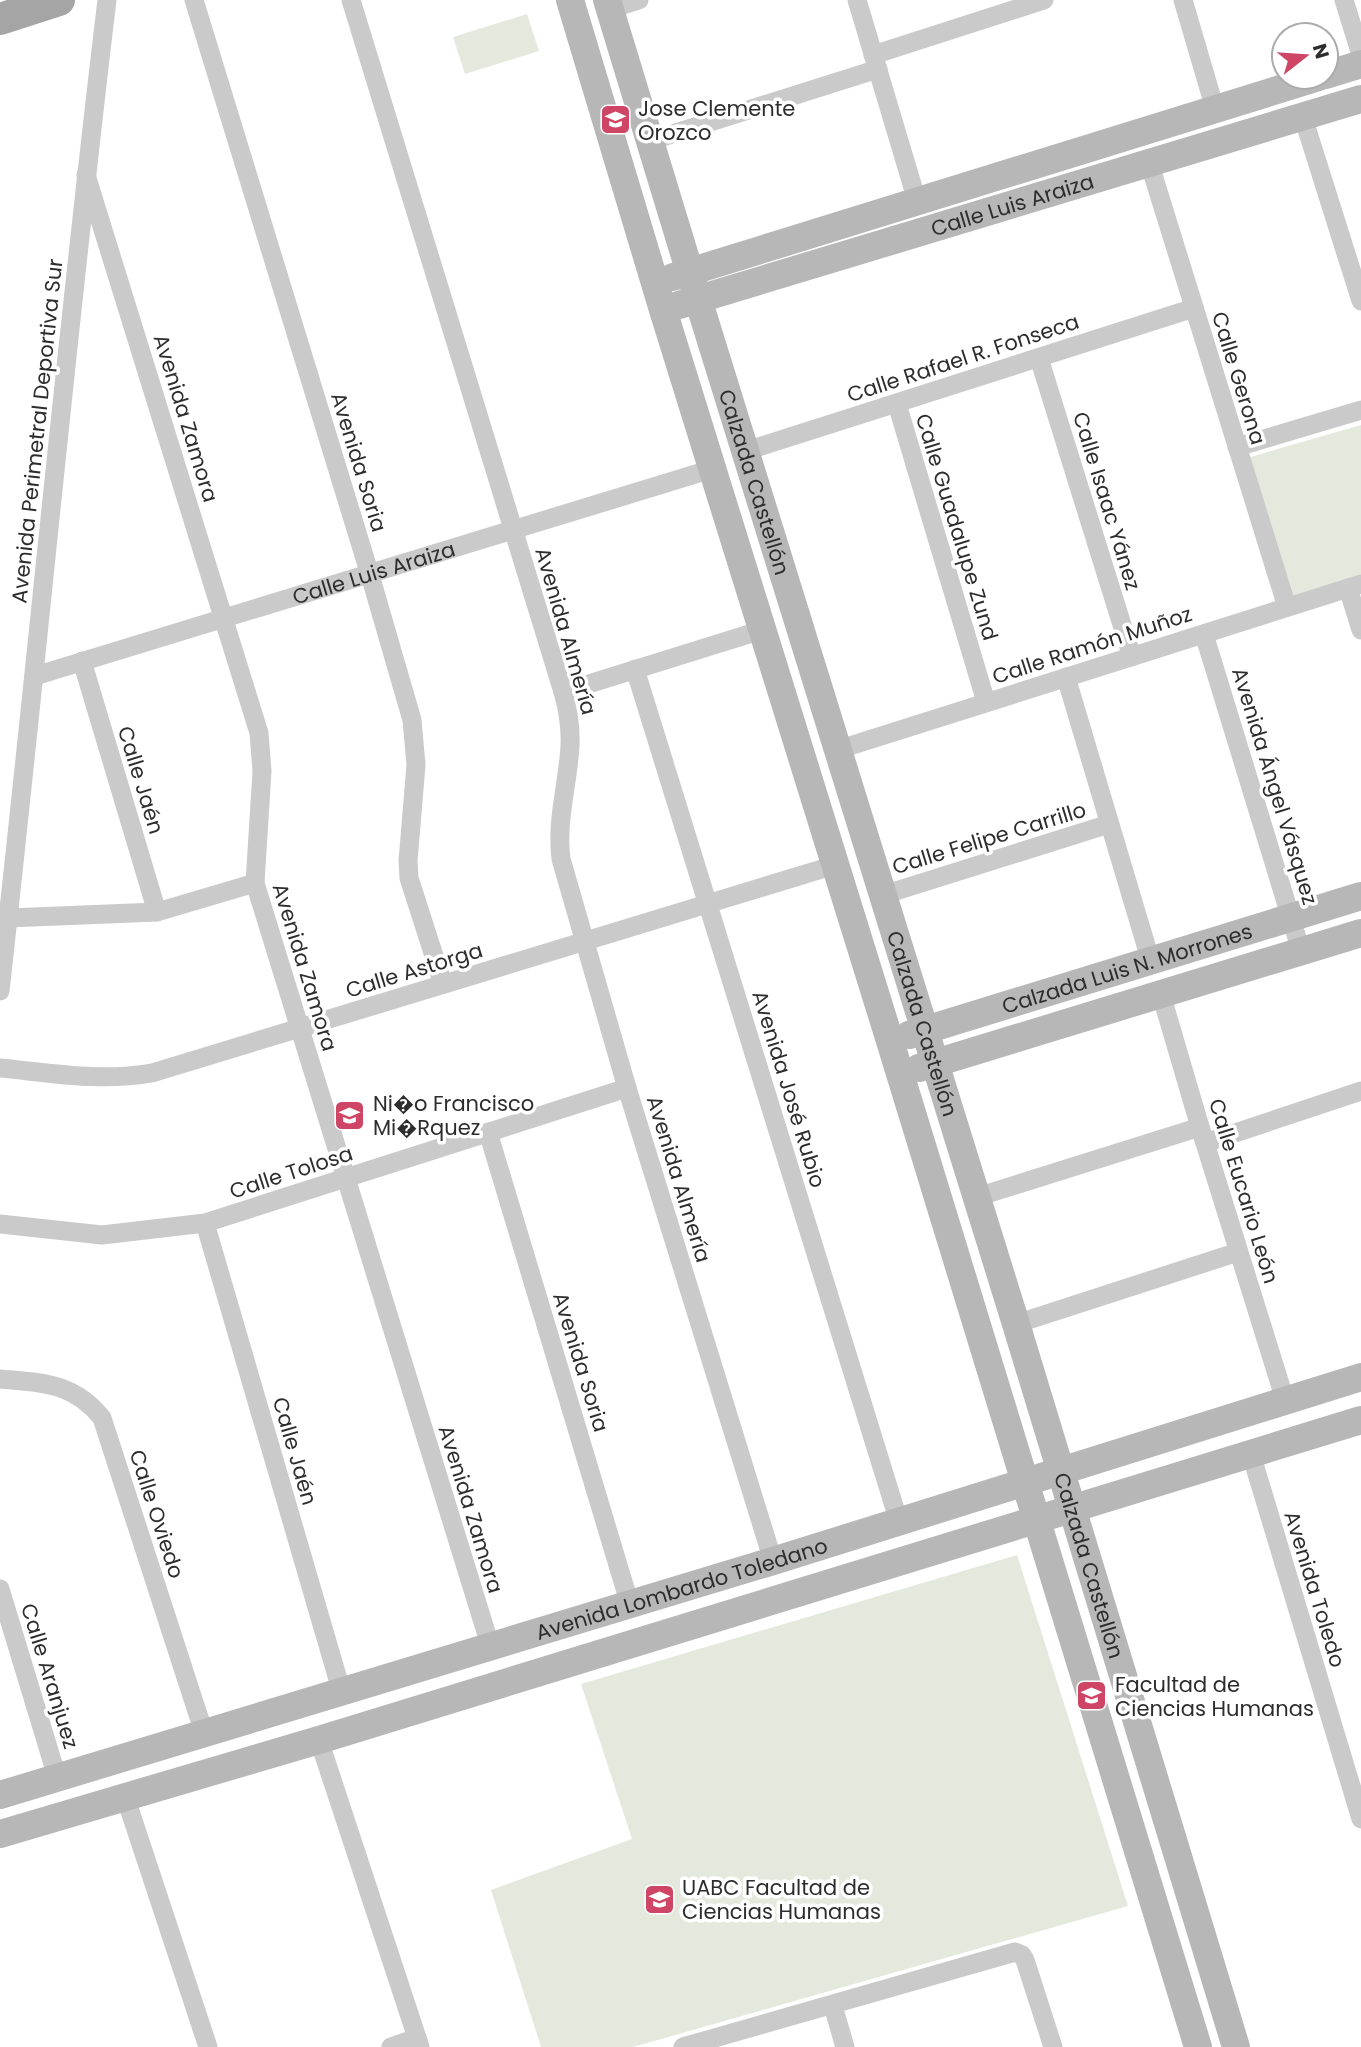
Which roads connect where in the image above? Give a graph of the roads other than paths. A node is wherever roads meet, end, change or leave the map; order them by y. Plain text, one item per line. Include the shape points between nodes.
1 (59, 0) edge
2 (107, 0) edge
3 (194, 0) edge
4 (351, 0) edge
5 (570, 0) edge
6 (639, 0) edge
7 (857, 0) edge
8 (1044, 0) edge
9 (1182, 0) edge
10 (1344, 0) edge
11 (1022, 3) edge
12 (608, 5) edge
13 (0, 19) edge
14 (1361, 55) edge
15 (875, 62) junction
16 (1361, 64) edge
17 (1340, 71) edge
18 (1274, 91) edge
19 (1361, 99) edge
20 (1215, 109) junction
21 (1303, 117) junction
22 (650, 141) junction
23 (1149, 162) junction
24 (86, 175) junction
25 (992, 177) junction
26 (917, 201) junction
27 (1001, 206) junction
28 (690, 271) junction
29 (655, 282) junction
30 (698, 299) junction
31 (1361, 301) edge
32 (1194, 308) junction
33 (663, 310) junction
34 (1039, 358) junction
35 (897, 404) junction
36 (1361, 410) edge
37 (1237, 447) junction
38 (746, 451) junction
39 (712, 470) junction
40 (514, 530) junction
41 (370, 575) junction
42 (1354, 586) edge
43 (1287, 607) junction
44 (225, 618) junction
45 (1361, 629) edge
46 (762, 630) junction
47 (1204, 634) junction
48 (1132, 657) junction
49 (82, 661) junction
50 (635, 669) junction
51 (35, 676) junction
52 (1066, 677) junction
53 (563, 692) junction
54 (986, 702) junction
55 (837, 750) junction
56 (1109, 824) junction
57 (835, 865) junction
58 (255, 883) junction
59 (883, 895) junction
60 (1361, 896) edge
61 (708, 906) junction
62 (157, 912) junction
63 (1292, 917) junction
64 (8, 918) junction
65 (1361, 933) edge
66 (583, 942) junction
67 (1301, 951) junction
68 (1151, 962) junction
69 (443, 984) junction
70 (0, 991) edge
71 (1161, 994) junction
72 (300, 1028) junction
73 (925, 1030) junction
74 (890, 1041) junction
75 (935, 1063) junction
76 (0, 1068) edge
77 (901, 1074) junction
78 (627, 1088) junction
79 (1359, 1097) edge
80 (488, 1132) junction
81 (1202, 1135) junction
82 (346, 1178) junction
83 (977, 1197) junction
84 (205, 1223) junction
85 (0, 1224) edge
86 (1238, 1252) junction
87 (1016, 1324) junction
88 (1361, 1377) edge
89 (0, 1379) edge
90 (1285, 1400) junction
91 (1361, 1420) edge
92 (1251, 1454) junction
93 (1060, 1469) junction
94 (1025, 1481) junction
95 (1072, 1508) junction
96 (1036, 1519) junction
97 (900, 1522) junction
98 (774, 1561) junction
99 (0, 1589) edge
100 (630, 1605) junction
101 (686, 1627) junction
102 (490, 1645) junction
103 (409, 1672) junction
104 (526, 1676) junction
105 (342, 1693) junction
106 (204, 1734) junction
107 (319, 1740) junction
108 (57, 1777) junction
109 (0, 1795) edge
110 (125, 1796) junction
111 (1361, 1819) edge
112 (0, 1833) edge
113 (833, 2006) junction
114 (419, 2043) edge
115 (208, 2047) edge
116 (391, 2047) edge
117 (683, 2047) edge
118 (845, 2047) edge
119 (1053, 2047) edge
120 (1198, 2047) edge
121 (1236, 2047) edge

1 - 13 main road
2 - 24 street, Avenida Perimetral Deportiva Sur
3 - 41 street, Avenida Soria
4 - 40 street, Avenida Almería
5 - 29 main road, Calzada Castellón
6 - 12 street
7 - 15 street
8 - 11 street
9 - 20 street
10 - 14 street
11 - 15 street
12 - 22 main road, Calzada Castellón
15 - 22 street
15 - 26 street
16 - 17 main road
18 - 20 main road, Calle Luis Araiza
19 - 21 main road, Calle Luis Araiza
20 - 25 main road, Calle Luis Araiza
21 - 23 main road, Calle Luis Araiza
21 - 31 street
22 - 28 main road, Calzada Castellón
23 - 27 main road, Calle Luis Araiza
23 - 32 street, Calle Gerona
24 - 44 street, Avenida Zamora
24 - 51 street, Avenida Perimetral Deportiva Sur
25 - 26 main road, Calle Luis Araiza
25 - 27 main road
26 - 28 main road, Calle Luis Araiza
27 - 30 main road, Calle Luis Araiza
28 - 29 main road, Calle Luis Araiza
28 - 30 main road, Calzada Castellón
29 - 33 main road, Calzada Castellón
30 - 33 main road, Calle Luis Araiza
30 - 38 main road, Calzada Castellón
32 - 34 street, Calle Rafael R. Fonseca
32 - 37 street, Calle Gerona
33 - 39 main road, Calzada Castellón
34 - 35 street, Calle Rafael R. Fonseca
34 - 48 street, Calle Isaac Yánez
35 - 38 street, Calle Rafael R. Fonseca
35 - 54 street, Calle Guadalupe Zund
36 - 37 street
37 - 43 street, Calle Gerona
38 - 55 main road, Calzada Castellón
39 - 40 street, Calle Luis Araiza
39 - 46 main road, Calzada Castellón
40 - 41 street, Calle Luis Araiza
40 - 53 street, Avenida Almería
41 - 44 street, Calle Luis Araiza
41 - 69 street, Avenida Soria via 413,728 416,765 409,878
42 - 43 street, Calle Ramón Muñoz
42 - 45 street
43 - 47 street, Calle Ramón Muñoz
44 - 49 street, Calle Luis Araiza
44 - 58 street, Avenida Zamora via 262,754
46 - 50 street
46 - 57 main road, Calzada Castellón
47 - 48 street, Calle Ramón Muñoz
47 - 63 street, Avenida Ángel Vásquez
48 - 52 street, Calle Ramón Muñoz
49 - 51 street, Calle Luis Araiza
49 - 62 street, Calle Jaén
50 - 53 street
50 - 61 street, Avenida José Rubio
51 - 64 street, Avenida Perimetral Deportiva Sur
52 - 54 street, Calle Ramón Muñoz
52 - 56 street
53 - 66 street, Avenida Almería via 570,746 559,845
54 - 55 street, Calle Ramón Muñoz
55 - 59 main road, Calzada Castellón
56 - 59 street, Calle Felipe Carrillo
56 - 68 street
57 - 61 street, Calle Astorga
57 - 74 main road, Calzada Castellón
58 - 62 street
58 - 72 street, Avenida Zamora
59 - 73 main road, Calzada Castellón
60 - 63 main road, Calzada Luis N. Morrones
61 - 66 street, Calle Astorga
61 - 97 street, Avenida José Rubio
62 - 64 street
63 - 67 street, Avenida Ángel Vásquez
63 - 68 main road, Calzada Luis N. Morrones
64 - 70 street, Avenida Perimetral Deportiva Sur
65 - 67 main road, Calzada Luis N. Morrones
66 - 69 street, Calle Astorga
66 - 78 street, Avenida Almería
67 - 71 main road, Calzada Luis N. Morrones
68 - 73 main road, Calzada Luis N. Morrones
69 - 72 street, Calle Astorga
71 - 75 main road, Calzada Luis N. Morrones
71 - 81 street, Calle Eucario León
72 - 76 street, Calle Astorga via 152,1073 121,1078
72 - 82 street, Avenida Zamora
73 - 74 main road, Calzada Luis N. Morrones
73 - 75 main road, Calzada Castellón
74 - 77 main road, Calzada Castellón
75 - 77 main road, Calzada Luis N. Morrones
75 - 83 main road, Calzada Castellón
77 - 94 main road, Calzada Castellón
78 - 80 street, Calle Tolosa
78 - 98 street, Avenida Almería
79 - 81 street
80 - 82 street, Calle Tolosa
80 - 100 street, Avenida Soria
81 - 83 street
81 - 86 street, Calle Eucario León
82 - 84 street, Calle Tolosa
82 - 102 street, Avenida Zamora
83 - 87 main road, Calzada Castellón
84 - 85 street, Calle Tolosa via 102,1235
84 - 105 street, Calle Jaén
86 - 87 street
86 - 90 street, Calle Eucario León
87 - 93 main road, Calzada Castellón
88 - 90 main road, Avenida Lombardo Toledano
89 - 106 street, Calle Oviedo via 65,1388 93,1406 102,1418
90 - 93 main road, Avenida Lombardo Toledano
91 - 92 main road, Avenida Lombardo Toledano
92 - 95 main road, Avenida Lombardo Toledano
92 - 111 street, Avenida Toledo
93 - 94 main road, Avenida Lombardo Toledano
93 - 95 main road, Calzada Castellón
94 - 96 main road, Calzada Castellón
94 - 97 main road, Avenida Lombardo Toledano
95 - 96 main road, Avenida Lombardo Toledano
95 - 121 main road, Calzada Castellón
96 - 101 main road, Avenida Lombardo Toledano
96 - 120 main road, Calzada Castellón
97 - 98 main road, Avenida Lombardo Toledano
98 - 100 main road, Avenida Lombardo Toledano
98 - 101 main road via 750,1577 692,1599 685,1613
99 - 108 street, Calle Aranjuez
100 - 102 main road, Avenida Lombardo Toledano
100 - 104 main road via 627,1620 616,1631 551,1657
101 - 104 main road, Avenida Lombardo Toledano
102 - 103 main road, Avenida Lombardo Toledano
103 - 105 main road, Avenida Lombardo Toledano
103 - 107 main road via 387,1686 326,1709 317,1720
104 - 107 main road, Avenida Lombardo Toledano
105 - 106 main road, Avenida Lombardo Toledano
106 - 108 main road, Avenida Lombardo Toledano
107 - 110 main road, Avenida Lombardo Toledano
107 - 114 street
108 - 109 main road, Avenida Lombardo Toledano
110 - 112 main road, Avenida Lombardo Toledano
110 - 115 street
113 - 117 street
113 - 118 street
113 - 119 street via 1019,1953
114 - 116 street

